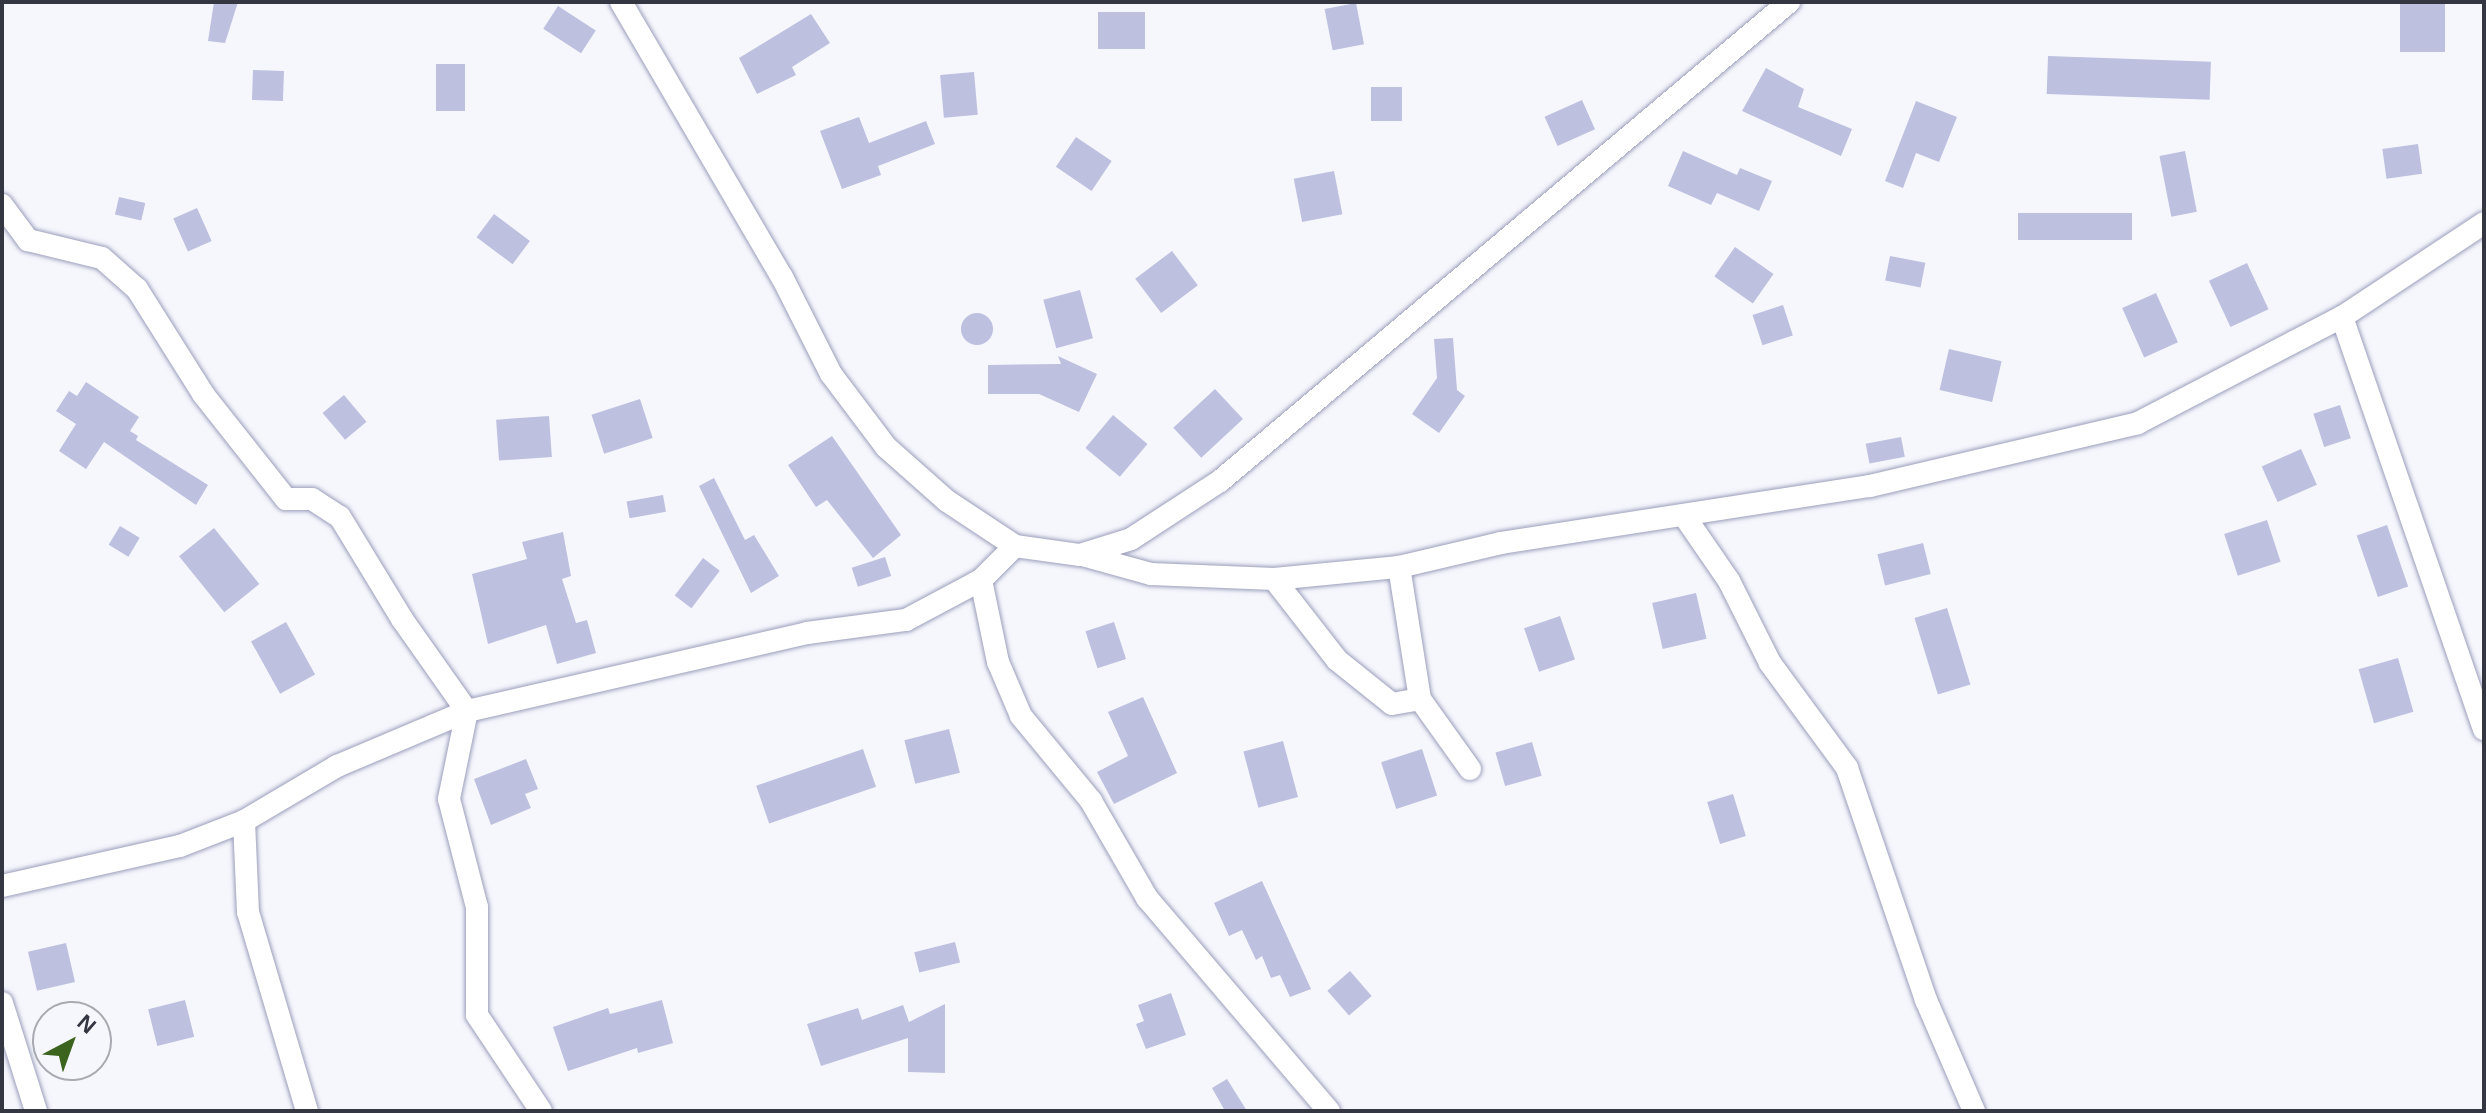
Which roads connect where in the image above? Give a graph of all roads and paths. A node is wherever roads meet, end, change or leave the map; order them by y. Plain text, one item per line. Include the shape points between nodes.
1 (621, 2) edge
2 (1789, 2) edge
3 (2, 205) edge
4 (2484, 223) edge
5 (2342, 317) junction
6 (1685, 517) junction
7 (1015, 546) junction
8 (1080, 555) junction
9 (1399, 567) junction
10 (1274, 579) junction
11 (981, 580) junction
12 (1420, 699) junction
13 (467, 711) junction
14 (2484, 729) edge
15 (1470, 769) dead end
16 (244, 821) junction
17 (2, 886) edge
18 (2, 1003) edge
19 (36, 1111) edge
20 (307, 1111) edge
21 (541, 1111) edge
22 (1329, 1111) edge
23 (1974, 1111) edge

1 - 7 street via 782,277 831,374 886,447 947,501
2 - 8 street via 1220,481 1131,539
3 - 13 street via 28,240 102,258 137,289 203,394 286,499 312,499 340,517
4 - 5 street
5 - 6 street via 2138,423 1870,486
5 - 14 street
6 - 9 street via 1501,543
6 - 23 street via 1729,581 1770,663 1847,768 1926,1000
7 - 8 street
7 - 11 street
8 - 10 street via 1151,574
9 - 10 street
9 - 12 street
10 - 12 street via 1337,660 1392,704
11 - 13 street via 906,620 807,633
11 - 22 street via 998,662 1021,716 1091,801 1147,898
12 - 15 street
13 - 16 street via 337,766
13 - 21 street via 449,799 477,907 477,1015
16 - 17 street via 180,846
16 - 20 street via 248,912
18 - 19 street

